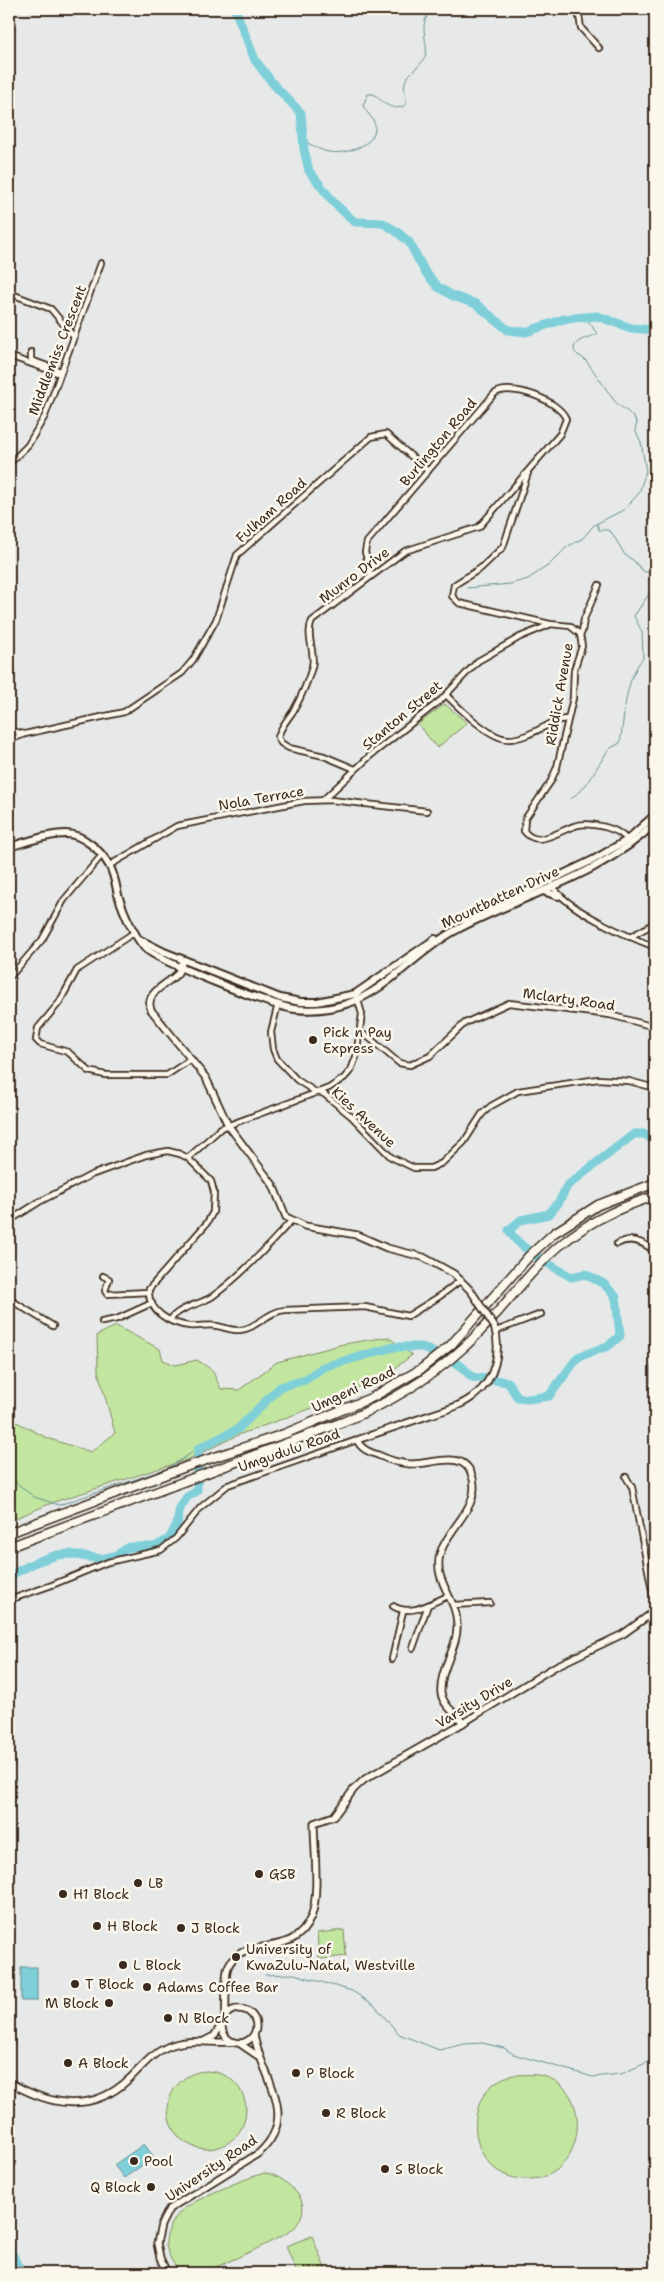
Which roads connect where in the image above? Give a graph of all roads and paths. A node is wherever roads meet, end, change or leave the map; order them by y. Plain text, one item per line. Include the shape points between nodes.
1 (578, 9) edge
2 (599, 48) dead end
3 (101, 263) dead end
4 (9, 293) edge
5 (74, 337) junction
6 (31, 352) dead end
7 (9, 356) edge
8 (61, 373) junction
9 (566, 419) joint
10 (9, 464) edge
11 (428, 471) junction
12 (529, 472) junction
13 (371, 576) junction
14 (599, 585) dead end
15 (550, 624) junction
16 (580, 634) junction
17 (446, 695) junction
18 (567, 719) junction
19 (9, 730) edge
20 (25, 734) junction
21 (9, 740) edge
22 (355, 769) junction
23 (323, 800) junction
24 (427, 811) dead end
25 (655, 815) edge
26 (655, 823) edge
27 (629, 842) junction
28 (9, 847) edge
29 (102, 855) junction
30 (110, 866) junction
31 (551, 884) junction
32 (542, 891) junction
33 (558, 896) junction
34 (655, 923) edge
35 (134, 932) junction
36 (630, 937) junction
37 (139, 939) junction
38 (655, 947) edge
39 (184, 960) junction
40 (180, 967) junction
41 (9, 978) edge
42 (357, 997) junction
43 (280, 998) junction
44 (278, 1005) junction
45 (318, 1006) junction
46 (655, 1027) edge
47 (359, 1034) junction
48 (191, 1059) junction
49 (655, 1088) edge
50 (320, 1092) junction
51 (228, 1125) junction
52 (188, 1158) junction
53 (655, 1183) edge
54 (655, 1196) edge
55 (9, 1221) edge
56 (291, 1221) junction
57 (617, 1244) dead end
58 (655, 1252) edge
59 (103, 1276) dead end
60 (461, 1280) junction
61 (149, 1292) junction
62 (9, 1299) edge
63 (152, 1303) junction
64 (541, 1314) dead end
65 (170, 1320) junction
66 (102, 1322) dead end
67 (53, 1326) dead end
68 (495, 1329) junction
69 (655, 1368) edge
70 (655, 1386) edge
71 (357, 1440) junction
72 (626, 1477) dead end
73 (9, 1533) edge
74 (9, 1547) edge
75 (448, 1596) junction
76 (15, 1598) dead end
77 (490, 1603) dead end
78 (428, 1605) junction
79 (453, 1605) junction
80 (393, 1606) dead end
81 (655, 1606) edge
82 (402, 1611) junction
83 (655, 1611) edge
84 (413, 1648) dead end
85 (392, 1659) dead end
86 (463, 1723) junction
87 (227, 1992) junction
88 (241, 2008) junction
89 (225, 2016) junction
90 (222, 2024) junction
91 (254, 2035) junction
92 (204, 2041) junction
93 (237, 2042) junction
94 (258, 2056) junction
95 (9, 2082) edge
96 (167, 2273) edge

1 - 2 street via 582,28
3 - 5 street, Middlemiss Crescent
4 - 5 street via 51,309
5 - 8 street, Middlemiss Crescent
6 - 8 street via 31,360
7 - 8 street
8 - 10 street, Middlemiss Crescent via 37,432
9 - 11 street, Burlington Road via 558,408 539,397 499,390
9 - 12 street, Munro Drive via 560,434
11 - 13 street, Burlington Road via 367,542 365,552
11 - 20 street, Fulham Road via 386,434 371,437 237,556 216,620 182,673 124,712
12 - 13 street, Munro Drive via 479,527 415,546
12 - 15 street, Riddick Avenue via 503,547 481,568 454,585 452,592 454,600 459,603
13 - 22 street, Munro Drive via 309,627 312,665 294,710 278,736 289,748 324,756
14 - 16 street
15 - 16 street, Riddick Avenue via 570,626
15 - 17 street, Stanton Street via 478,661
16 - 18 street, Riddick Avenue via 582,646 574,670 573,698
17 - 18 street via 472,721 506,740
17 - 22 street, Stanton Street
18 - 27 street, Riddick Avenue via 555,774 525,819 524,831 528,836 538,838 586,824 614,830
19 - 20 street
20 - 21 street, Fulham Road
22 - 23 street, Stanton Street
23 - 24 street, Nola Terrace
23 - 30 street, Nola Terrace via 177,826
25 - 27 main road, Mountbatten Drive
26 - 27 main road, Mountbatten Drive
27 - 31 main road, Mountbatten Drive via 592,867
28 - 29 main road, Mountbatten Drive via 52,835 69,834
29 - 30 main road, Mountbatten Drive
29 - 41 street via 64,900 42,940
30 - 35 main road, Mountbatten Drive
31 - 32 main road, Mountbatten Drive
31 - 33 street
31 - 42 main road, Mountbatten Drive via 445,932
32 - 33 main road
32 - 42 main road, Mountbatten Drive via 450,933 386,983
33 - 36 street
34 - 36 street
35 - 37 main road, Mountbatten Drive
35 - 48 street via 77,970 59,1003 38,1028 36,1040 68,1052 89,1072 105,1075 167,1075
36 - 38 street
37 - 39 main road, Mountbatten Drive
37 - 40 main road, Mountbatten Drive via 151,953
39 - 40 street
39 - 43 main road, Mountbatten Drive
40 - 44 main road, Mountbatten Drive
40 - 48 street via 177,974 153,994 149,1006
42 - 45 main road, Mountbatten Drive via 344,1005
42 - 47 street via 362,1014
43 - 44 street, Kies Avenue
43 - 45 main road, Mountbatten Drive
44 - 45 main road, Mountbatten Drive via 294,1009
44 - 50 street, Kies Avenue via 271,1032 277,1059 297,1080
46 - 47 street, Mclarty Road via 610,1015 509,1003 465,1023 430,1056 410,1065 399,1064 366,1036
47 - 50 street via 351,1070 338,1084
48 - 51 street via 206,1078
49 - 50 street, Kies Avenue via 630,1081 598,1079 518,1091 482,1114 456,1152 434,1167 422,1170 390,1157 351,1116
50 - 51 street
51 - 52 street
51 - 56 street via 270,1179 283,1211
52 - 55 street via 168,1151 146,1155 73,1183
52 - 61 street via 214,1186 213,1212 207,1223 152,1284
53 - 73 highway, Umgeni Road via 598,1205 560,1228 536,1249 451,1345 400,1383 284,1434
54 - 74 highway, Umgeni Road via 628,1204 592,1222 545,1259 464,1348 442,1367 394,1398 362,1415
56 - 60 street via 357,1235 387,1248 423,1257
56 - 65 street via 256,1259 223,1288 209,1299 176,1313
57 - 58 street via 634,1240
59 - 61 street via 109,1279 107,1294
60 - 65 street via 408,1316 365,1307 285,1310 238,1330 187,1326
60 - 68 street, bridge
61 - 63 street
62 - 67 street
63 - 65 street via 156,1312
63 - 66 street via 117,1319
64 - 68 street
68 - 71 street via 497,1353 489,1378 478,1393 465,1402
69 - 70 street
71 - 75 street, Umgudulu Road via 363,1448 396,1462 415,1464 454,1459 463,1463 471,1473 473,1496 439,1558 440,1578
71 - 76 street, Umgudulu Road via 228,1485 201,1506 176,1538 161,1550 108,1562
72 - 81 street via 632,1487
75 - 78 street
75 - 79 street, Umgudulu Road
77 - 79 street
78 - 82 street
78 - 84 street
79 - 86 street, Umgudulu Road via 458,1627 442,1680 441,1695
80 - 82 street
82 - 85 street
83 - 86 street, Varsity Drive via 623,1634 556,1666
86 - 87 street, Varsity Drive via 365,1779 334,1816 314,1823 314,1899 310,1920 291,1941 250,1949 238,1955 226,1972
87 - 88 street
87 - 89 street
88 - 89 street via 230,2010
88 - 91 street via 254,2015
89 - 90 street
90 - 92 street via 214,2036
90 - 93 street via 224,2036
91 - 93 street via 248,2041
91 - 94 street, University Road
92 - 93 street
92 - 95 street via 182,2042 160,2050 117,2088 89,2101 51,2101
93 - 94 street
94 - 96 street, University Road via 277,2098 279,2116 276,2130 259,2153 169,2209 160,2224 157,2243

